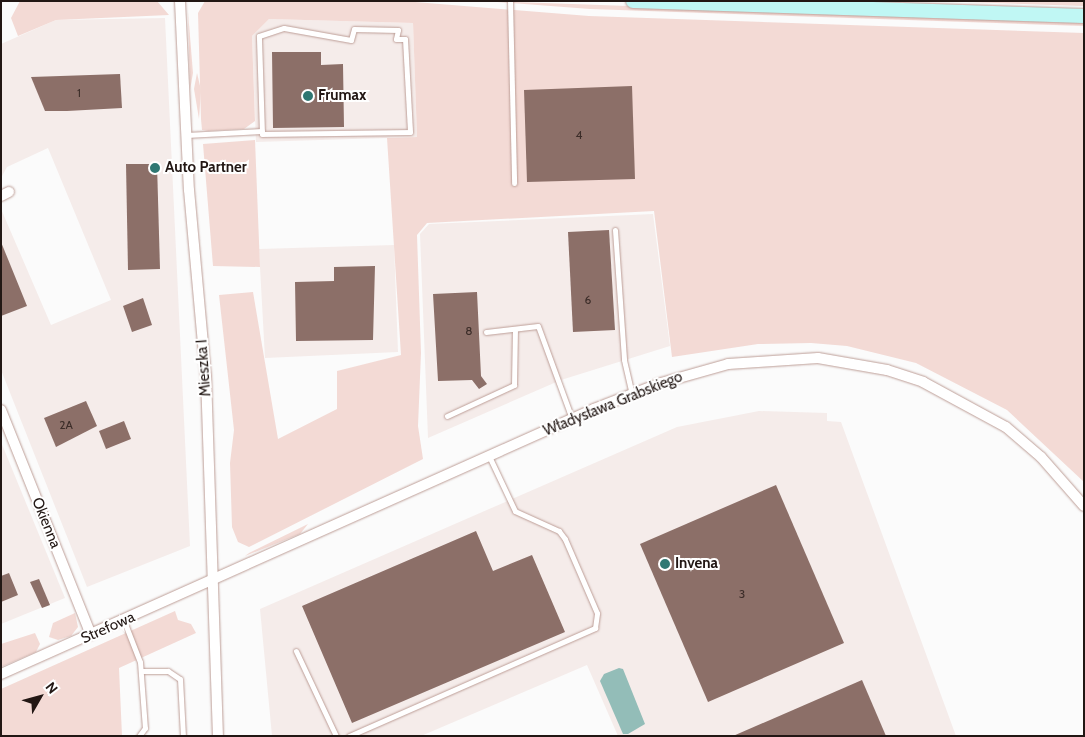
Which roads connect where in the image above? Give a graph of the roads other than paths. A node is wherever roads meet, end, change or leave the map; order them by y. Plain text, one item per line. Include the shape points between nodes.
1 (180, 1) edge
2 (510, 1) edge
3 (633, 1) edge
4 (1084, 16) edge
5 (262, 131) junction
6 (186, 135) junction
7 (514, 183) dead end
8 (615, 230) dead end
9 (515, 329) junction
10 (486, 332) dead end
11 (632, 394) junction
12 (1, 410) edge
13 (447, 416) dead end
14 (572, 419) junction
15 (489, 456) junction
16 (1084, 506) edge
17 (214, 580) junction
18 (124, 620) junction
19 (91, 635) junction
20 (296, 651) dead end
21 (141, 671) junction
22 (1, 674) edge
23 (139, 736) edge
24 (183, 736) edge
25 (218, 736) edge
26 (336, 736) edge
27 (349, 736) edge

1 - 6 street, Mieszka I
2 - 7 lane
3 - 4 street
5 - 5 lane via 410,132 405,39 396,39 398,30 354,29 351,40 284,28 259,36
5 - 6 lane
6 - 17 street, Mieszka I via 206,376
8 - 11 lane via 624,360
9 - 10 lane
9 - 13 lane via 514,385
9 - 14 lane via 538,326
11 - 14 street, Władysława Grabskiego
11 - 16 street, Władysława Grabskiego via 691,373 769,359 818,358 887,370 953,396 1006,427 1041,457
12 - 19 street, Okienna
14 - 15 street, Władysława Grabskiego
15 - 17 street, Władysława Grabskiego
15 - 27 lane via 515,511 559,531 565,539 597,614 595,628
17 - 18 street, Strefowa
17 - 25 street, Mieszka I
18 - 19 street, Strefowa
18 - 21 lane
19 - 22 street, Strefowa
20 - 26 lane
21 - 23 lane via 144,728
21 - 24 lane via 168,671 180,679

